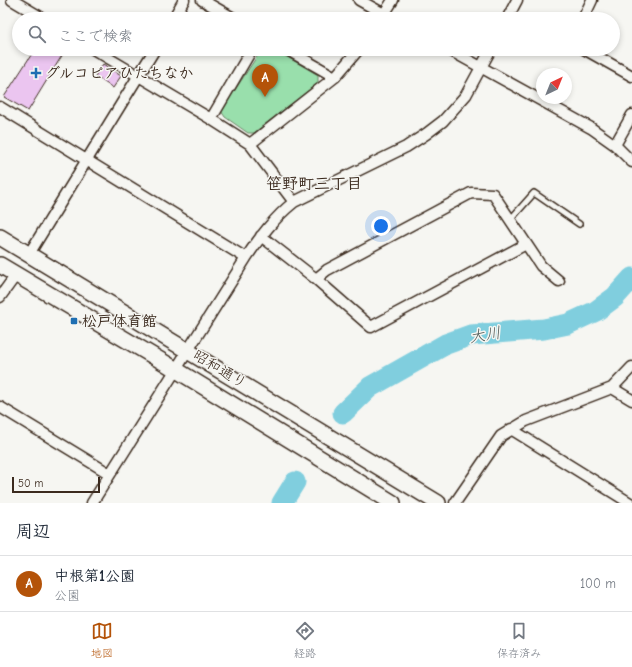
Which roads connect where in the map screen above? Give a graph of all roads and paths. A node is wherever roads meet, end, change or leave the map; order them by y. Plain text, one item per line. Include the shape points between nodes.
1 (12, 0) edge
2 (184, 0) edge
3 (202, 0) edge
4 (359, 0) edge
5 (393, 0) edge
6 (517, 0) edge
7 (592, 0) edge
8 (32, 12) edge
9 (177, 12) edge
10 (222, 12) edge
11 (378, 12) edge
12 (388, 12) edge
13 (511, 12) edge
14 (586, 12) edge
15 (104, 56) edge
16 (151, 56) edge
17 (248, 56) edge
18 (298, 56) edge
19 (353, 56) edge
20 (461, 56) edge
21 (487, 56) edge
22 (596, 56) edge
23 (481, 67) junction
24 (632, 76) edge
25 (139, 77) junction
26 (335, 77) junction
27 (0, 107) edge
28 (632, 115) edge
29 (211, 119) junction
30 (250, 144) junction
31 (615, 145) junction
32 (87, 161) junction
33 (632, 162) edge
34 (294, 202) junction
35 (510, 220) junction
36 (579, 224) dead end
37 (261, 236) junction
38 (0, 237) edge
39 (526, 244) junction
40 (29, 254) junction
41 (246, 258) junction
42 (0, 265) edge
43 (16, 275) junction
44 (316, 279) junction
45 (558, 281) dead end
46 (0, 297) edge
47 (188, 350) junction
48 (632, 367) edge
49 (176, 370) junction
50 (612, 388) junction
51 (632, 400) edge
52 (0, 407) edge
53 (511, 429) junction
54 (110, 474) junction
55 (92, 503) edge
56 (393, 503) edge
57 (438, 503) edge
58 (455, 503) edge
59 (630, 503) edge

1 - 8 street
2 - 9 street
3 - 10 street
4 - 11 street
5 - 12 street
6 - 13 street
7 - 14 street
15 - 25 street
16 - 25 street
17 - 29 street
18 - 26 street
19 - 26 street
20 - 23 street
21 - 23 street
22 - 24 street
23 - 31 street via 592,128
23 - 34 street via 466,95 443,121 426,134 406,147
25 - 29 street
25 - 32 street
26 - 30 street
27 - 32 street
28 - 31 street
29 - 30 street
30 - 34 street
31 - 33 street
32 - 40 street
32 - 41 street
34 - 37 street
35 - 36 lane via 534,193
35 - 39 street
35 - 44 street via 493,194 471,193 327,270
37 - 41 street
37 - 44 street
38 - 40 street, 昭和通り
39 - 44 street via 371,326
39 - 45 street via 541,266
40 - 47 street, 昭和通り
41 - 47 street
42 - 43 street, 昭和通り
43 - 46 street
43 - 49 street, 昭和通り
47 - 49 street
47 - 57 street, 昭和通り
48 - 50 street
49 - 54 street
49 - 56 street, 昭和通り
50 - 51 street
50 - 53 street
52 - 54 street
53 - 58 street via 501,436
53 - 59 street
54 - 55 street

